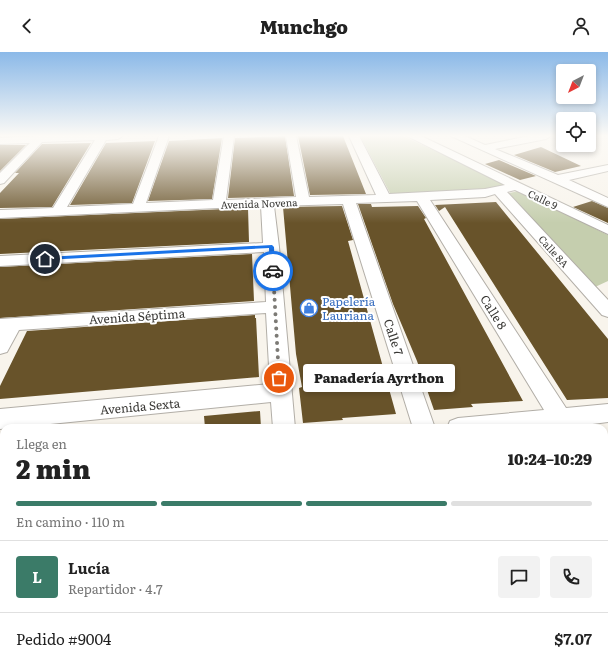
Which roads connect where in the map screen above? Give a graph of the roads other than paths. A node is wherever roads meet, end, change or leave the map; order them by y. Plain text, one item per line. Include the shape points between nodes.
1 (15, 165) edge
2 (86, 165) edge
3 (153, 165) edge
4 (225, 165) edge
5 (296, 165) edge
6 (368, 165) edge
7 (472, 165) edge
8 (524, 165) edge
9 (608, 168) edge
10 (557, 179) junction
11 (0, 180) edge
12 (516, 186) junction
13 (499, 191) junction
14 (421, 197) junction
15 (384, 198) junction
16 (348, 200) junction
17 (303, 201) junction
18 (267, 202) junction
19 (608, 203) edge
20 (219, 204) junction
21 (138, 207) junction
22 (58, 211) junction
23 (0, 214) edge
24 (608, 230) edge
25 (272, 247) junction
26 (0, 261) edge
27 (604, 298) edge
28 (274, 307) junction
29 (608, 312) edge
30 (6, 325) edge
31 (0, 347) edge
32 (280, 392) junction
33 (608, 413) edge
34 (0, 419) edge
35 (564, 422) edge
36 (284, 424) edge
37 (423, 424) edge
38 (529, 424) edge

1 - 11 street
2 - 22 street
3 - 21 street
4 - 20 street
5 - 17 street
6 - 15 street
7 - 12 street, Calle 9
8 - 10 street
9 - 10 street
10 - 19 street
12 - 13 street, Avenida Novena
12 - 24 street, Calle 9
13 - 14 street, Avenida Novena
13 - 27 street, Calle 8A
14 - 15 street, Avenida Novena
14 - 35 street, Calle 8
15 - 16 street, Avenida Novena
16 - 17 street, Avenida Novena
16 - 37 street, Calle 7
17 - 18 street, Avenida Novena
18 - 20 street, Avenida Novena
18 - 25 street
20 - 21 street, Avenida Novena
21 - 22 street, Avenida Novena
22 - 23 street, Avenida Novena
25 - 26 street
25 - 28 street
27 - 29 street, Calle 8A
28 - 30 street, Avenida Séptima
28 - 32 street
30 - 31 street
32 - 34 street, Avenida Sexta
32 - 36 street
33 - 35 street
35 - 38 street

